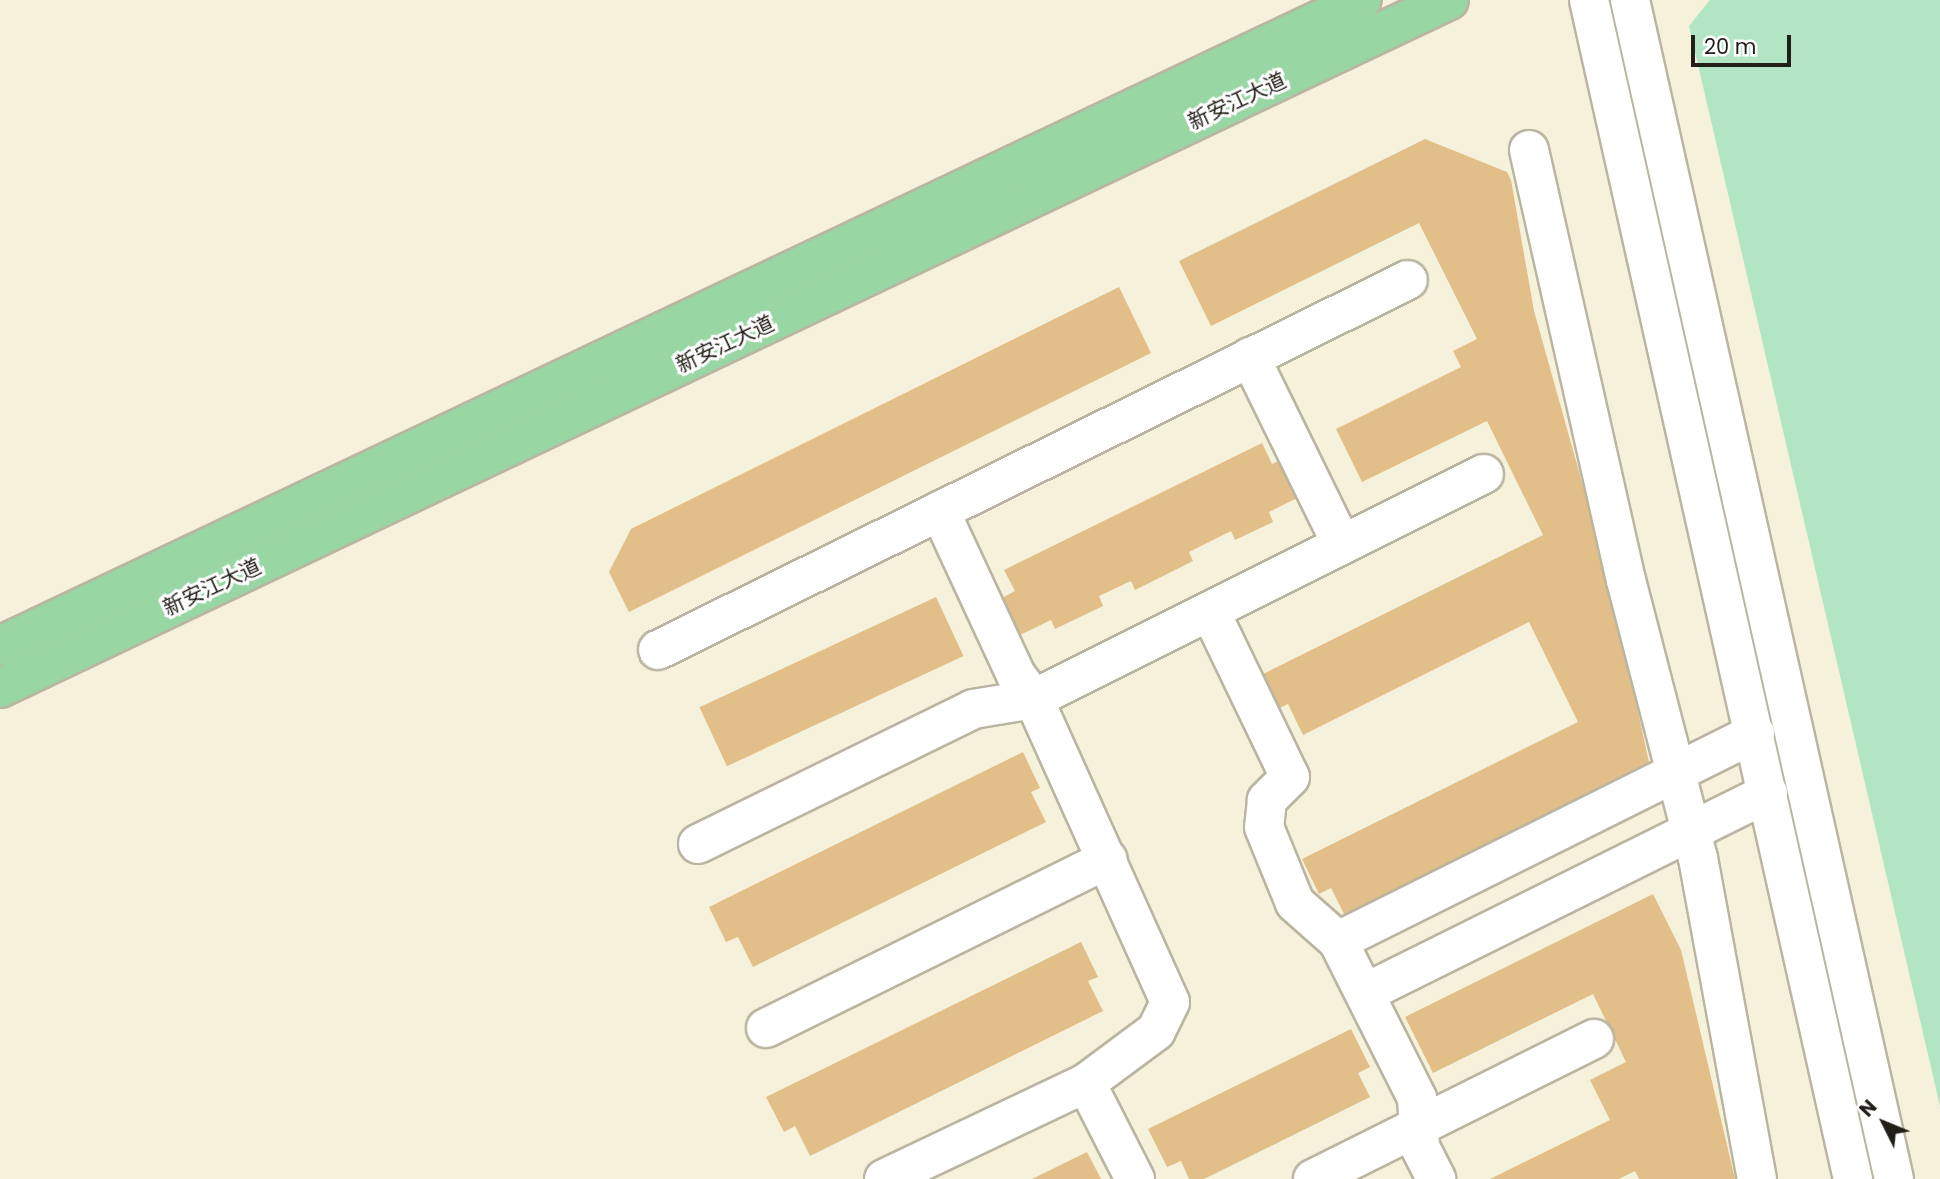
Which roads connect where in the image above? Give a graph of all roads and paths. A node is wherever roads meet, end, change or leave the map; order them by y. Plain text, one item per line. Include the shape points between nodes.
1 (1362, 0) edge
2 (1449, 0) edge
3 (1589, 0) edge
4 (1630, 0) edge
5 (1529, 150) dead end
6 (1408, 280) dead end
7 (1250, 358) junction
8 (1484, 474) dead end
9 (940, 511) junction
10 (1342, 545) junction
11 (1209, 611) junction
12 (0, 646) edge
13 (658, 650) dead end
14 (0, 688) edge
15 (1034, 699) junction
16 (1755, 733) junction
17 (1676, 772) junction
18 (1768, 793) junction
19 (1691, 831) junction
20 (698, 845) dead end
21 (1108, 859) junction
22 (1338, 942) junction
23 (1365, 993) junction
24 (766, 1028) dead end
25 (1594, 1039) dead end
26 (1086, 1083) junction
27 (1419, 1126) junction
28 (884, 1179) edge
29 (1135, 1179) edge
30 (1312, 1179) edge
31 (1436, 1179) edge
32 (1757, 1179) edge
33 (1853, 1179) edge
34 (1894, 1179) edge

1 - 12 main road, 新安江大道
2 - 14 main road, 新安江大道
3 - 16 street
4 - 34 street
5 - 17 street
6 - 7 street
7 - 9 street
7 - 10 street
8 - 10 street
9 - 13 street
9 - 15 street via 1016,675
10 - 11 street
11 - 15 street
11 - 22 street via 1290,777 1267,800 1264,827 1295,903
15 - 20 street via 973,709
15 - 21 street
16 - 17 street
16 - 18 street
17 - 19 street
17 - 22 street
18 - 19 street
18 - 33 street
19 - 23 street
19 - 32 street
21 - 24 street
21 - 26 street via 1170,1002 1156,1031
22 - 23 street
23 - 27 street via 1417,1098
25 - 27 street
26 - 28 street
26 - 29 street
27 - 30 street
27 - 31 street via 1420,1147

